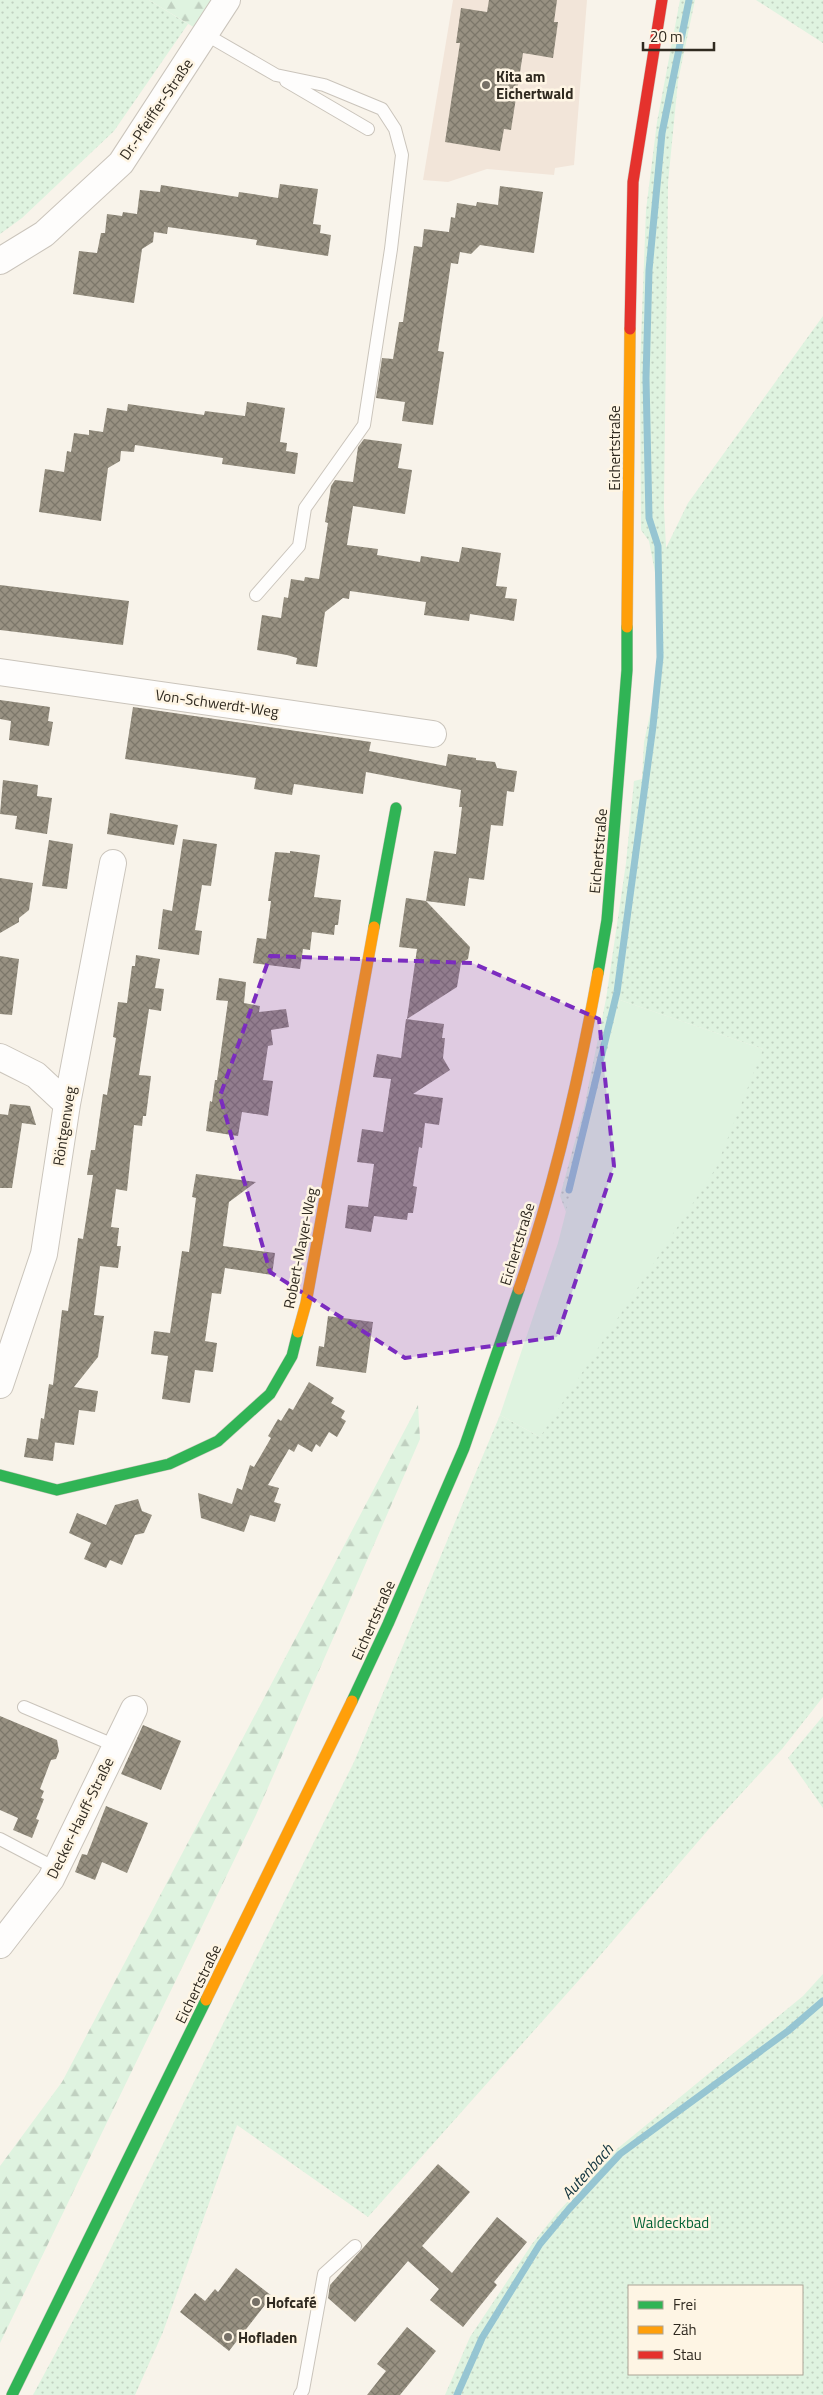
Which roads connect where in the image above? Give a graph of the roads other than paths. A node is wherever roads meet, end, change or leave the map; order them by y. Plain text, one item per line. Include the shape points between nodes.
1 (227, 0) edge
2 (662, 0) edge
3 (206, 34) junction
4 (276, 75) junction
5 (368, 129) dead end
6 (0, 261) edge
7 (256, 595) dead end
8 (0, 672) edge
9 (433, 734) dead end
10 (396, 808) dead end
11 (113, 863) dead end
12 (0, 1057) edge
13 (67, 1104) junction
14 (6, 1349) edge
15 (0, 1385) edge
16 (0, 1475) edge
17 (24, 1707) dead end
18 (134, 1709) dead end
19 (116, 1746) junction
20 (0, 1839) edge
21 (57, 1869) junction
22 (0, 1945) edge
23 (355, 2246) dead end
24 (12, 2395) edge
25 (300, 2395) edge

1 - 3 street, Dr.-Pfeiffer-Straße
2 - 24 street, Eichertstraße via 633,182 627,670 607,920 589,1022 562,1141 531,1253 464,1448 388,1624
3 - 4 lane
3 - 6 street, Dr.-Pfeiffer-Straße via 121,163 44,234
4 - 5 lane
4 - 7 lane via 324,84 382,108 395,129 402,155 364,425 305,508 300,546
8 - 9 street, Von-Schwerdt-Weg
10 - 16 street, Robert-Mayer-Weg via 306,1303 292,1356 282,1374 270,1394 218,1441 169,1464 56,1490
11 - 13 street, Röntgenweg
12 - 13 street via 36,1074
13 - 14 street, Röntgenweg via 44,1254
14 - 15 street, Röntgenweg
17 - 19 lane
18 - 19 street, Decker-Hauff-Straße
19 - 21 street, Decker-Hauff-Straße
20 - 21 lane
21 - 22 street, Decker-Hauff-Straße
23 - 25 lane via 324,2274

